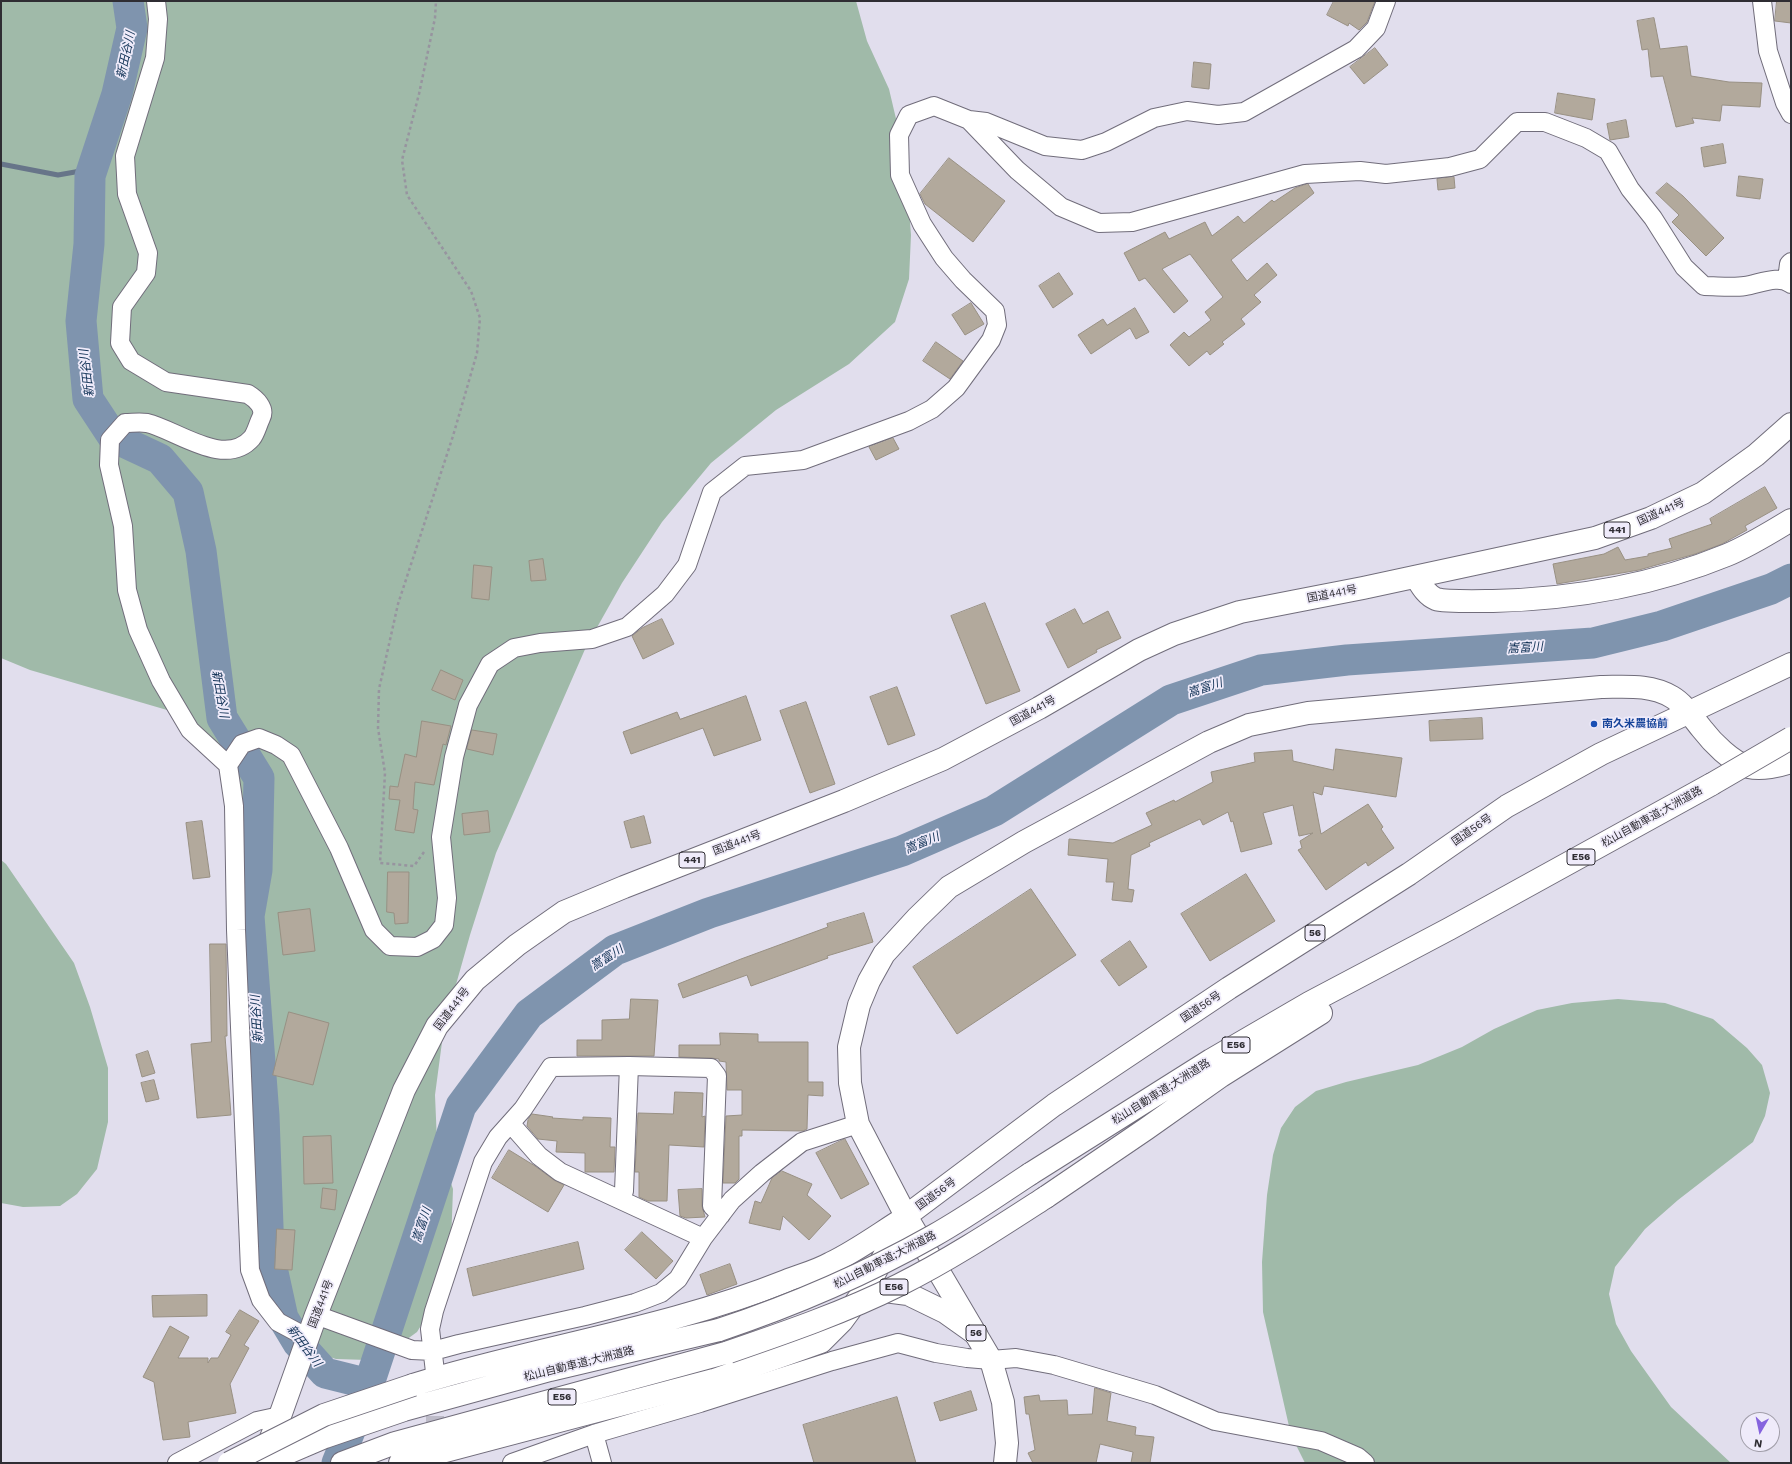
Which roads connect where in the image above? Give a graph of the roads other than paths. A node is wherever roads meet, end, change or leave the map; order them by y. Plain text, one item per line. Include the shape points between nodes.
1 (156, 1) edge
2 (1386, 1) edge
3 (1762, 1) edge
4 (1791, 114) edge
5 (970, 120) junction
6 (1791, 262) edge
7 (1789, 282) edge
8 (1791, 424) edge
9 (1791, 520) edge
10 (1416, 577) junction
11 (1791, 652) edge
12 (1791, 664) edge
13 (1745, 685) junction
14 (1689, 713) junction
15 (1791, 738) edge
16 (1791, 762) edge
17 (228, 765) junction
18 (1449, 929) junction
19 (628, 1066) junction
20 (511, 1124) junction
21 (858, 1124) junction
22 (621, 1200) junction
23 (721, 1215) junction
24 (906, 1216) junction
25 (703, 1238) junction
26 (862, 1294) junction
27 (316, 1315) junction
28 (976, 1334) junction
29 (308, 1338) junction
30 (433, 1352) junction
31 (991, 1360) junction
32 (435, 1372) tunnel mouth
33 (280, 1416) junction
34 (594, 1434) junction
35 (397, 1453) edge
36 (177, 1463) edge
37 (229, 1463) edge
38 (260, 1463) edge
39 (264, 1463) edge
40 (342, 1463) edge
41 (512, 1463) edge
42 (602, 1463) edge
43 (1005, 1463) edge
44 (1365, 1463) edge

1 - 17 street via 158,19 155,58 125,156 127,194 148,254 146,273 122,308 120,343 131,361 166,382 248,394 259,402 262,415 253,437 241,447 219,450 194,443 146,423 125,423 110,440 109,465 123,526 127,590 138,630 161,681 190,730
2 - 5 street via 1376,28 1356,49 1244,112 1218,115 1187,111 1154,118 1106,142 1082,150 1045,146 986,122
3 - 4 street via 1768,51
5 - 7 street via 1017,170 1062,207 1099,223 1132,222 1305,174 1360,171 1386,174 1450,167 1480,159 1517,122 1545,122 1586,138 1608,151 1630,189 1653,218 1684,267 1704,286 1745,286 1765,281
5 - 17 street via 934,106 909,115 899,135 900,176 922,224 944,258 995,310 997,325 991,340 956,388 932,409 909,421 803,460 745,466 723,483 712,492 687,565 665,594 627,627 592,639 514,648 490,664 468,705 454,757 442,837 447,898 444,925 433,939 417,947 390,946 374,930 339,848 291,755 276,744 259,738 242,744
6 - 7 street
8 - 10 main road, 国道441号 / 441 via 1756,455 1702,493 1651,518 1595,538
9 - 10 main road via 1728,554 1674,573 1612,588 1522,600 1436,599 1427,593
10 - 27 main road, 国道441号 / 441 via 1240,612 1174,634 1139,650 1039,708 943,759 564,912 517,945 475,980 437,1026 404,1090
11 - 13 main road, 国道56号 / 56
12 - 13 main road, 国道56号 / 56
13 - 14 main road, 国道56号 / 56
14 - 16 main road via 1726,754 1749,767 1778,766
14 - 21 main road via 1673,697 1648,687 1600,687 1308,713 1249,725 1209,742 1024,842 950,887 916,918 884,954 859,1004 848,1047 850,1083
14 - 24 main road, 国道56号 / 56 via 1601,754 1507,806 1409,874 1229,988 1054,1105
15 - 18 main road, 松山自動車道;大洲道路 / E56, bridge
17 - 29 street via 234,806 236,930 250,1270 261,1300 278,1322
18 - 35 main road, 松山自動車道;大洲道路 / E56, bridge via 1221,1076 1046,1197 951,1257 899,1285 838,1313 729,1352
18 - 39 main road, 松山自動車道;大洲道路 / E56, bridge via 1309,1003 1211,1060 935,1236 828,1289 774,1312 719,1330 550,1370 404,1410 324,1437
19 - 20 street via 551,1067
19 - 22 street via 624,1191
19 - 23 street via 712,1068 717,1076 712,1206
20 - 22 street via 539,1156 560,1172
20 - 30 street via 498,1137 483,1162 434,1311 430,1329
21 - 23 street via 802,1142 732,1200
21 - 24 main road
22 - 25 street
23 - 25 street
24 - 26 main road
24 - 28 main road, 国道56号 / 56
24 - 37 main road, bridge via 830,1264 757,1293 703,1310 461,1370 413,1385 324,1415
25 - 30 street via 678,1279 661,1293 635,1303 585,1316
26 - 28 main road via 877,1290 908,1294 946,1312
26 - 35 main road via 821,1342 714,1380
27 - 29 main road, 国道441号 / 441
27 - 30 street via 412,1350
28 - 31 main road, 国道56号 / 56
29 - 33 main road, 国道441号 / 441
30 - 32 street
31 - 34 street via 936,1353 898,1343
31 - 43 main road, 国道56号 / 56 via 1003,1402 1007,1444
31 - 44 street via 1016,1358 1054,1365 1154,1395 1215,1421 1322,1441 1358,1457
33 - 36 street via 257,1421
33 - 38 main road, 国道441号 / 441
34 - 41 street
34 - 42 street
35 - 40 main road, 松山自動車道;大洲道路 / E56

